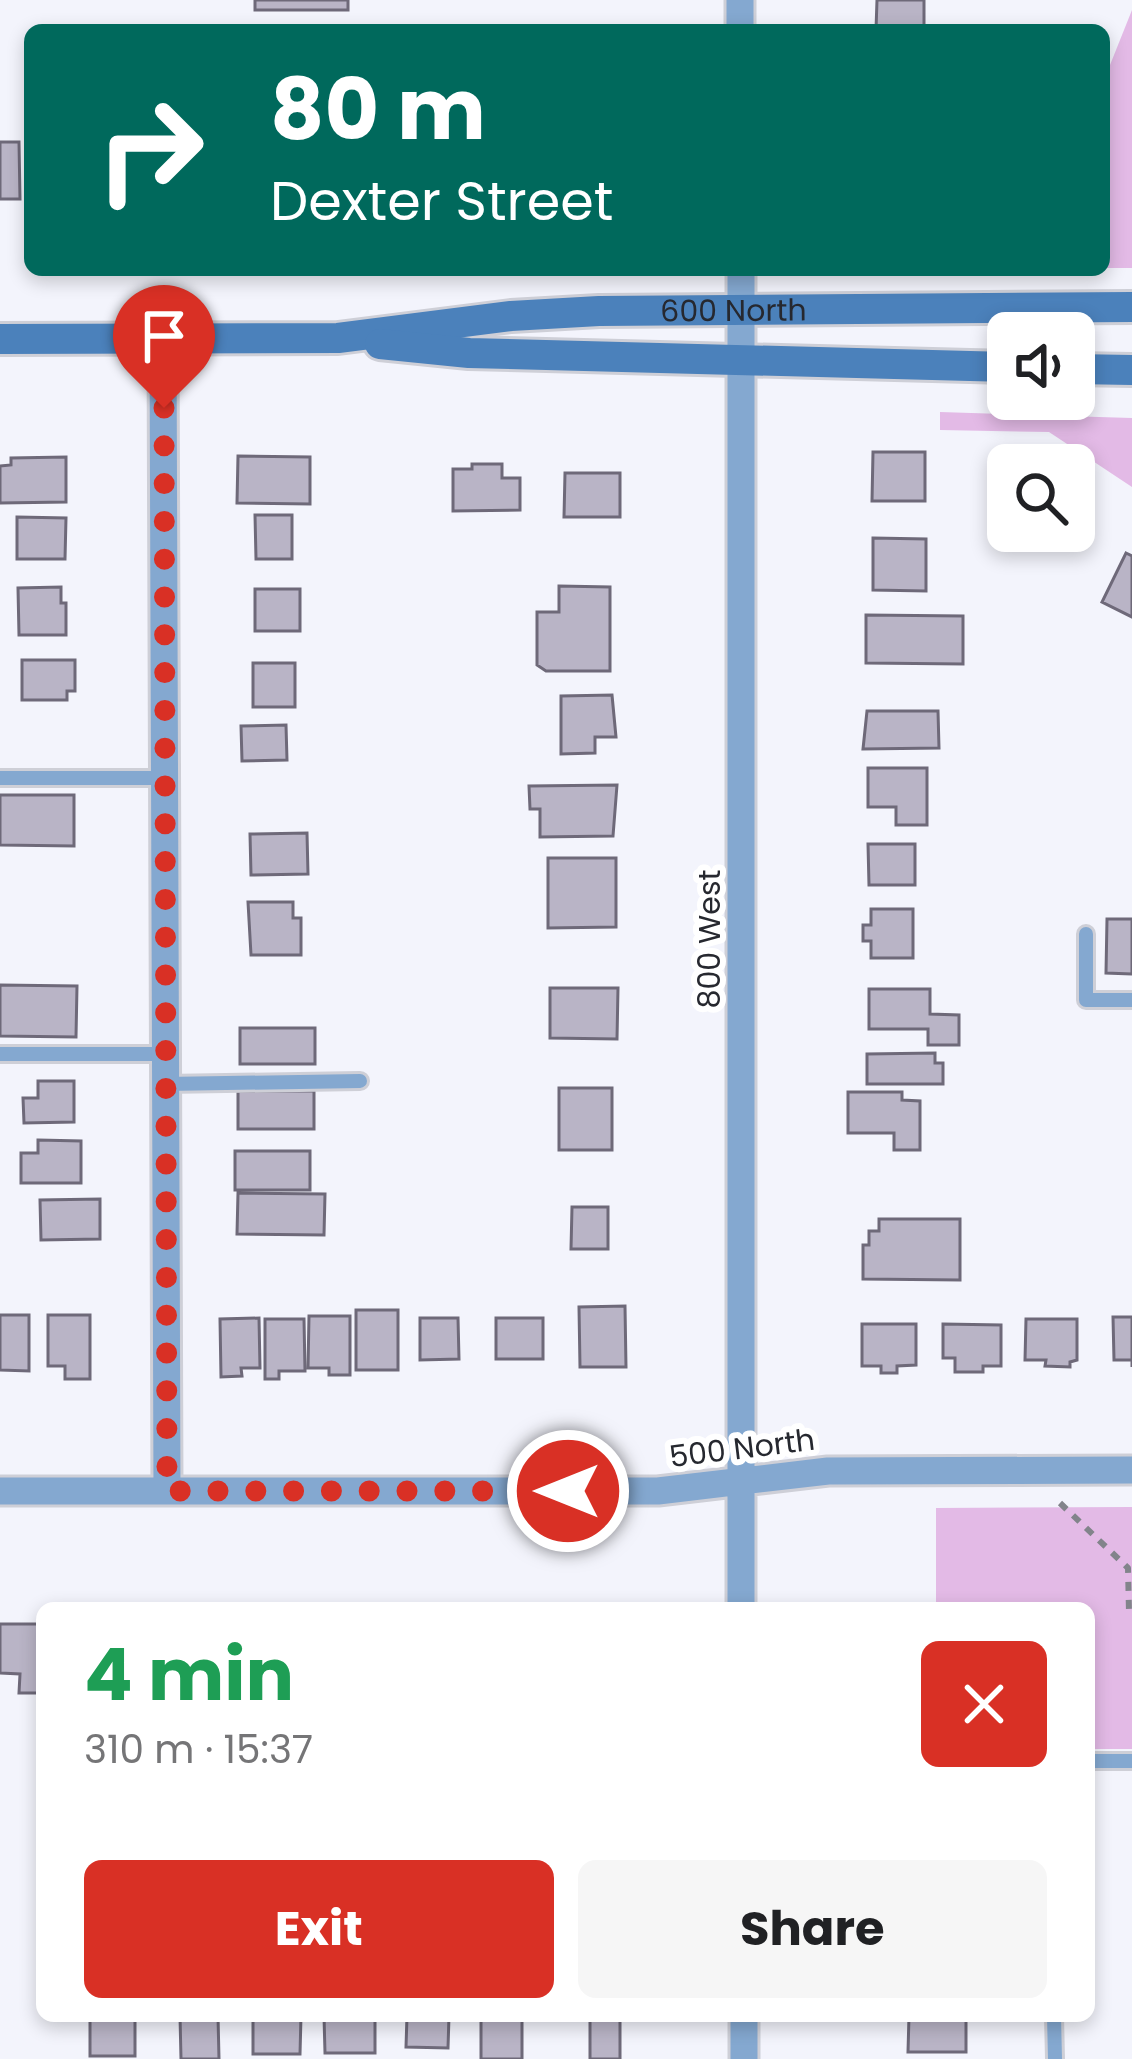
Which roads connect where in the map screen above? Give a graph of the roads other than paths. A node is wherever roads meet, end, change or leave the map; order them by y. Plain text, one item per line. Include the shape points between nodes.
1 (741, 276) edge
2 (1132, 307) edge
3 (741, 310) junction
4 (338, 338) junction
5 (0, 339) edge
6 (163, 339) junction
7 (741, 359) junction
8 (987, 366) edge
9 (1095, 369) edge
10 (1132, 370) edge
11 (0, 778) edge
12 (165, 778) junction
13 (1086, 934) dead end
14 (1132, 1000) edge
15 (0, 1054) edge
16 (166, 1054) junction
17 (360, 1081) dead end
18 (166, 1084) junction
19 (1132, 1470) edge
20 (742, 1481) junction
21 (0, 1491) edge
22 (167, 1491) junction
23 (741, 1602) edge
24 (1095, 1761) edge
25 (1132, 1761) edge
26 (744, 2022) edge
27 (1054, 2022) edge
28 (744, 2059) edge
29 (1055, 2059) edge

1 - 3 street, 800 West
2 - 3 main road, 600 North
3 - 4 main road, 600 North via 556,313
3 - 7 street, 800 West
4 - 6 main road, 600 North
4 - 7 main road, 600 North via 470,353
5 - 6 main road, 600 North
6 - 12 street
7 - 8 main road, 600 North
7 - 20 street, 800 West
9 - 10 main road
11 - 12 lane
12 - 16 street
13 - 14 lane via 1086,1000
15 - 16 lane
16 - 18 street
17 - 18 lane
18 - 22 street
19 - 20 street, 500 North via 828,1471
20 - 22 street, 500 North via 658,1491
20 - 23 street, 800 West
21 - 22 street, 500 North
24 - 25 lane
26 - 28 street
27 - 29 lane

